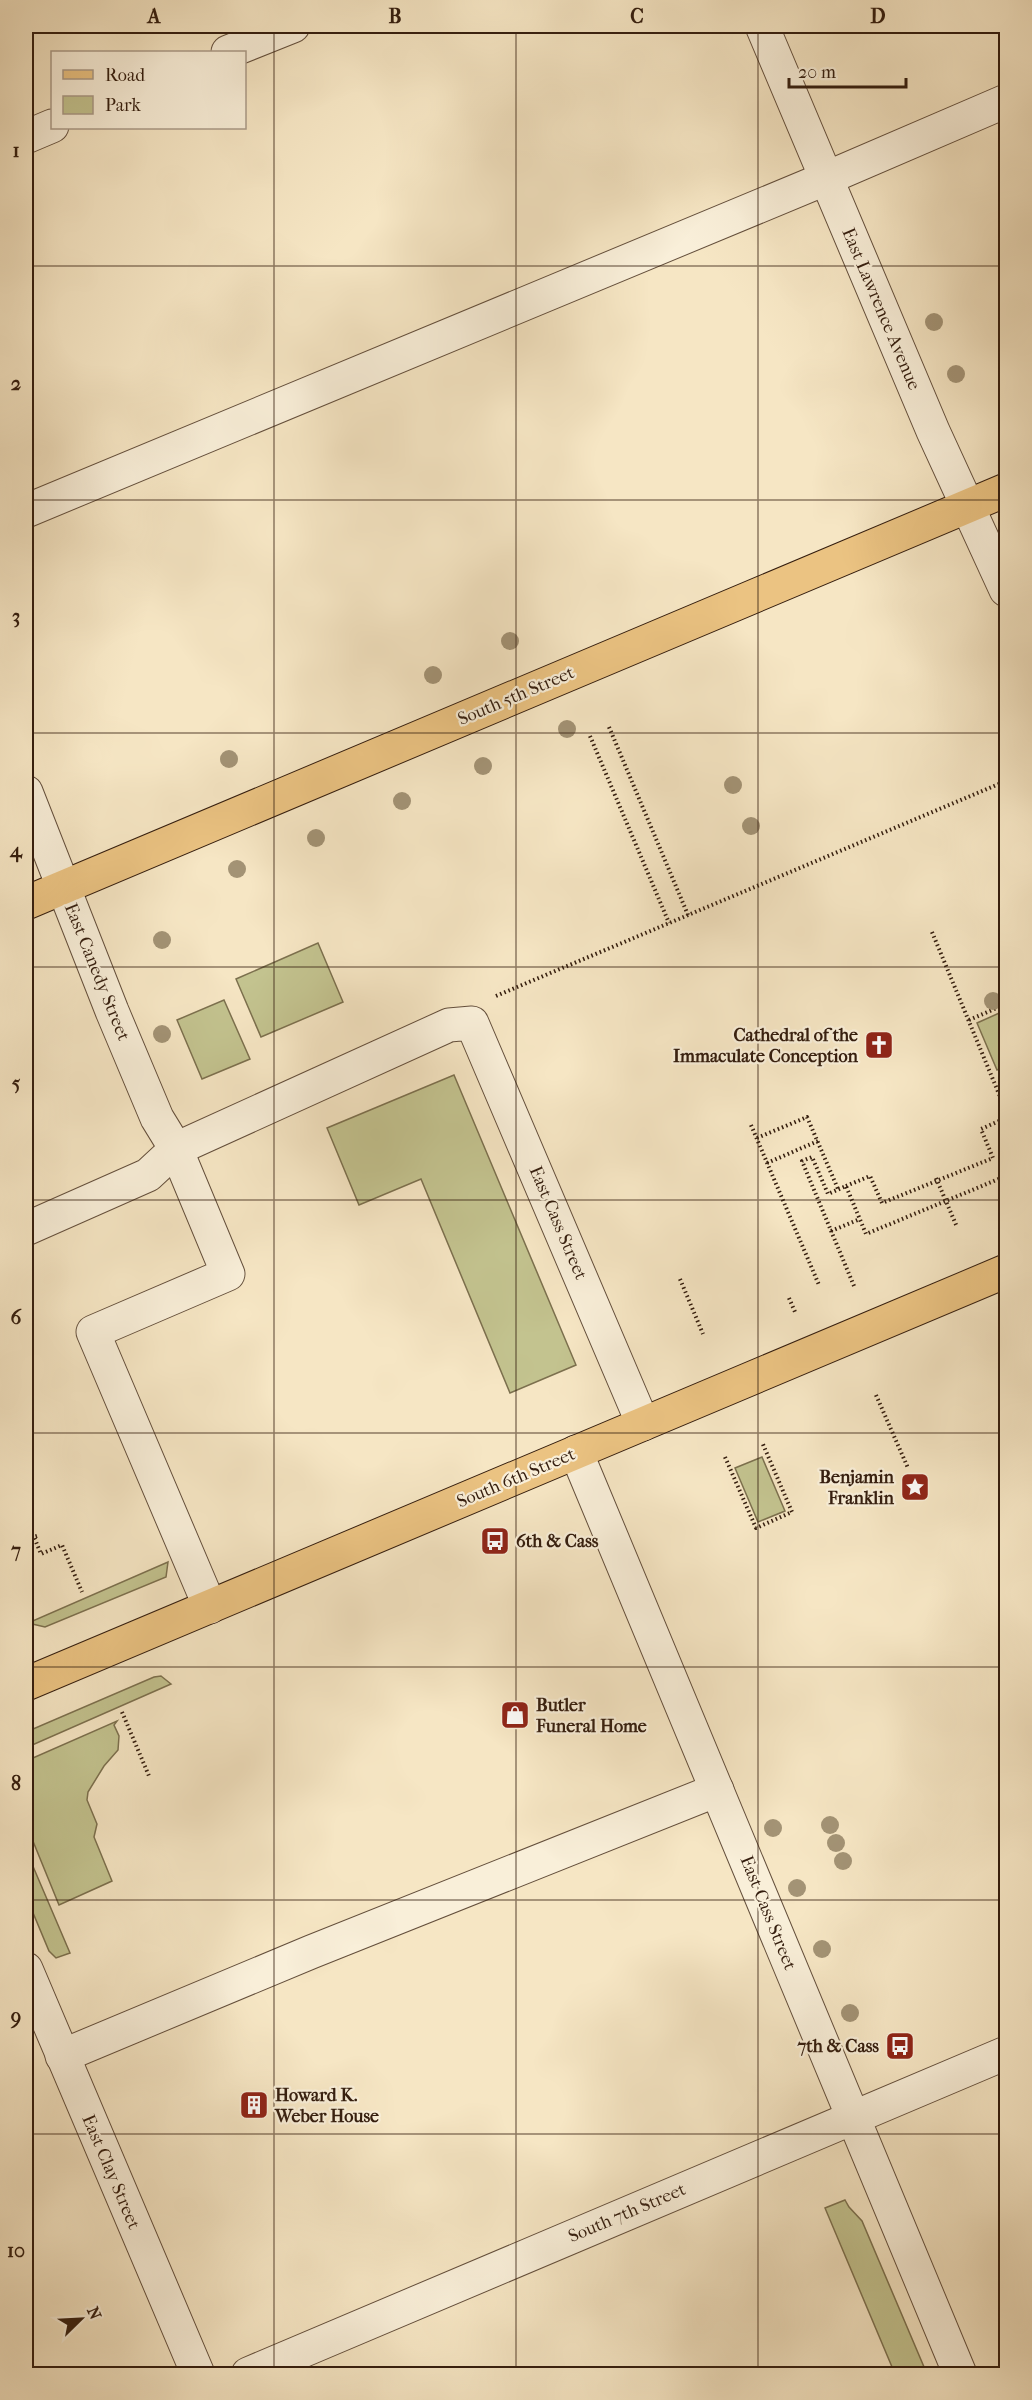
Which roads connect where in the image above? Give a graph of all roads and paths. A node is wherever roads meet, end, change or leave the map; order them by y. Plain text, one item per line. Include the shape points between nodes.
1 (292, 26) edge
2 (762, 26) edge
3 (230, 51) edge
4 (1006, 101) edge
5 (51, 126) edge
6 (26, 137) edge
7 (826, 178) junction
8 (1006, 490) edge
9 (968, 507) junction
10 (26, 511) edge
11 (1006, 590) edge
12 (609, 727) dead end
13 (590, 736) dead end
14 (1006, 781) edge
15 (26, 792) edge
16 (63, 887) junction
17 (26, 903) edge
18 (688, 915) junction
19 (669, 923) junction
20 (932, 932) dead end
21 (492, 998) dead end
22 (1006, 1004) edge
23 (969, 1020) junction
24 (1006, 1111) edge
25 (1006, 1118) edge
26 (751, 1125) dead end
27 (757, 1138) junction
28 (818, 1142) junction
29 (176, 1149) junction
30 (767, 1163) junction
31 (1006, 1176) edge
32 (937, 1179) junction
33 (846, 1186) junction
34 (838, 1189) junction
35 (946, 1200) junction
36 (860, 1219) junction
37 (957, 1227) dead end
38 (26, 1229) edge
39 (831, 1231) junction
40 (1006, 1271) edge
41 (680, 1279) dead end
42 (819, 1286) dead end
43 (854, 1286) dead end
44 (789, 1298) dead end
45 (795, 1312) dead end
46 (703, 1334) dead end
47 (876, 1395) dead end
48 (643, 1424) junction
49 (762, 1442) dead end
50 (576, 1452) junction
51 (725, 1457) dead end
52 (908, 1468) dead end
53 (37, 1536) dead end
54 (82, 1592) dead end
55 (210, 1607) junction
56 (26, 1684) edge
57 (122, 1712) dead end
58 (149, 1776) dead end
59 (717, 1790) junction
60 (26, 1969) edge
61 (1006, 2053) edge
62 (62, 2056) junction
63 (852, 2118) junction
64 (198, 2374) edge
65 (248, 2374) edge
66 (960, 2374) edge

1 - 3 street
2 - 7 street, East Lawrence Avenue
4 - 7 street
5 - 6 street
7 - 9 street, East Lawrence Avenue
7 - 10 street
8 - 9 main road, South 5th Street
9 - 11 street, East Lawrence Avenue
9 - 16 main road, South 5th Street
12 - 18 path
13 - 19 path
14 - 18 path
15 - 16 street, East Canedy Street
16 - 17 main road, South 5th Street
16 - 29 street, East Canedy Street via 157,1118
18 - 19 path
19 - 21 path
20 - 23 path
22 - 23 path
23 - 24 path
25 - 32 path via 981,1129 993,1158
26 - 27 path
27 - 28 path via 807,1117
27 - 30 path
28 - 30 path
28 - 34 path
29 - 38 street via 148,1175
29 - 48 street, East Cass Street via 449,1025 472,1023
29 - 55 street, East Canedy Street via 228,1274 93,1332
30 - 42 path
31 - 35 path
32 - 33 path via 882,1203 870,1176
32 - 35 path
33 - 34 path
33 - 36 path
34 - 39 path via 828,1194 812,1157 802,1161
35 - 36 path via 866,1234
35 - 37 path
36 - 39 path
39 - 43 path
40 - 48 main road, South 6th Street
41 - 46 path
44 - 45 path
47 - 52 path
48 - 50 main road, South 6th Street
49 - 51 path via 792,1512 756,1528
50 - 55 main road, South 6th Street
50 - 59 street, East Cass Street
53 - 54 path via 34,1538 40,1554 62,1545
55 - 56 main road, South 6th Street
57 - 58 path
59 - 62 street
59 - 63 street, East Cass Street
60 - 62 street, East Clay Street
61 - 63 street, South 7th Street
62 - 64 street, East Clay Street
63 - 65 street, South 7th Street
63 - 66 street, East Cass Street

